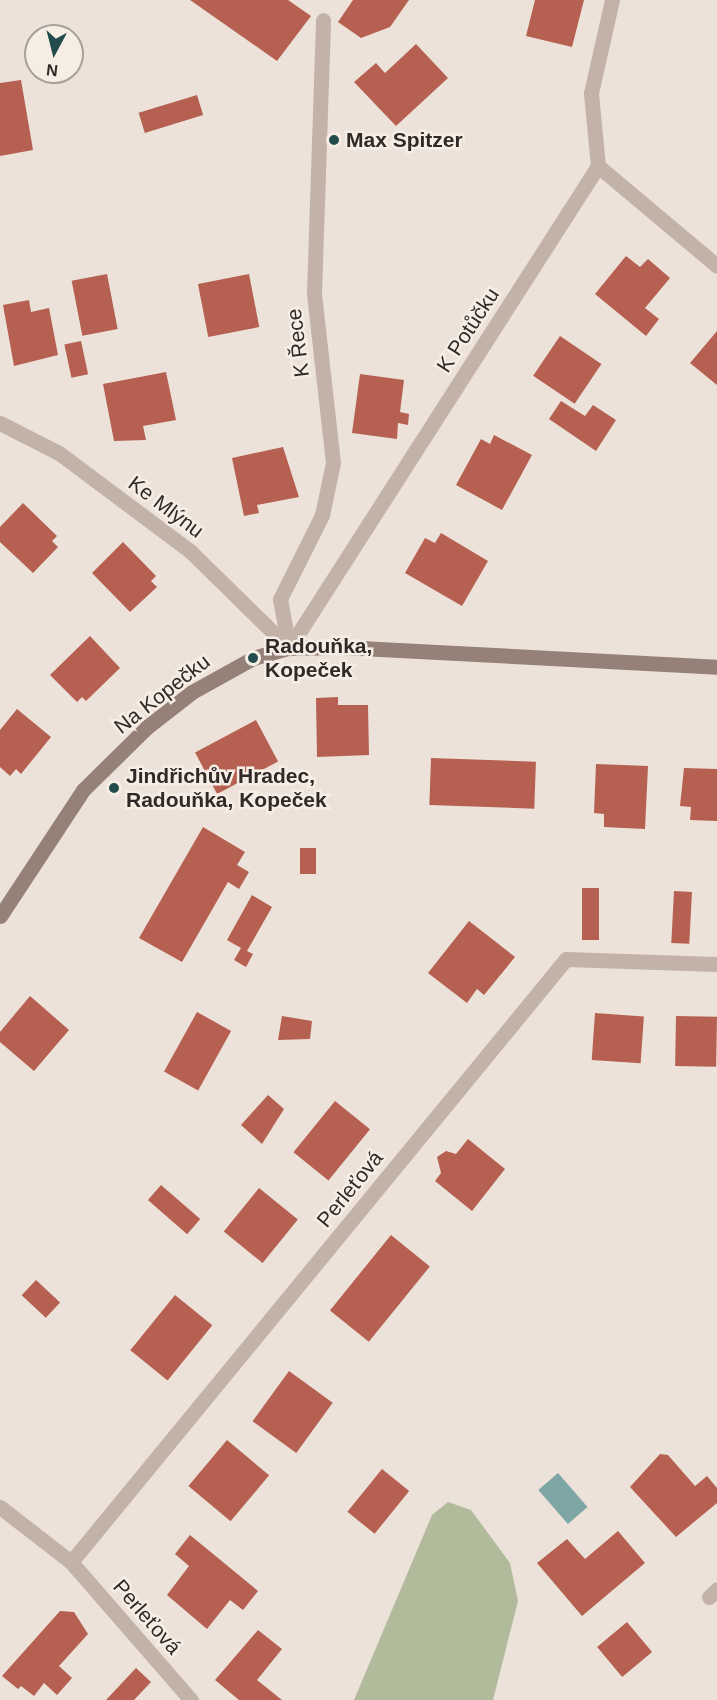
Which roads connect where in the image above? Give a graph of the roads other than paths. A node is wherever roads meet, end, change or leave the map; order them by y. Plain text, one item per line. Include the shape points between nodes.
1 (612, 0) edge
2 (323, 20) dead end
3 (598, 166) junction
4 (717, 266) edge
5 (0, 423) edge
6 (289, 648) junction
7 (717, 668) edge
8 (0, 916) edge
9 (717, 963) edge
10 (0, 1507) edge
11 (71, 1562) junction
12 (191, 1700) edge

1 - 3 street via 591,93
2 - 6 street, K Řece via 314,293 333,463 322,515 279,600
3 - 4 street
3 - 6 street, K Potůčku
5 - 6 street, Ke Mlýnu via 59,453 190,551
6 - 7 street, Na Kopečku
6 - 8 street, Na Kopečku via 233,666 147,727 83,790
9 - 11 street, Perleťová via 566,959
10 - 11 street, Perleťová
11 - 12 street, Perleťová

